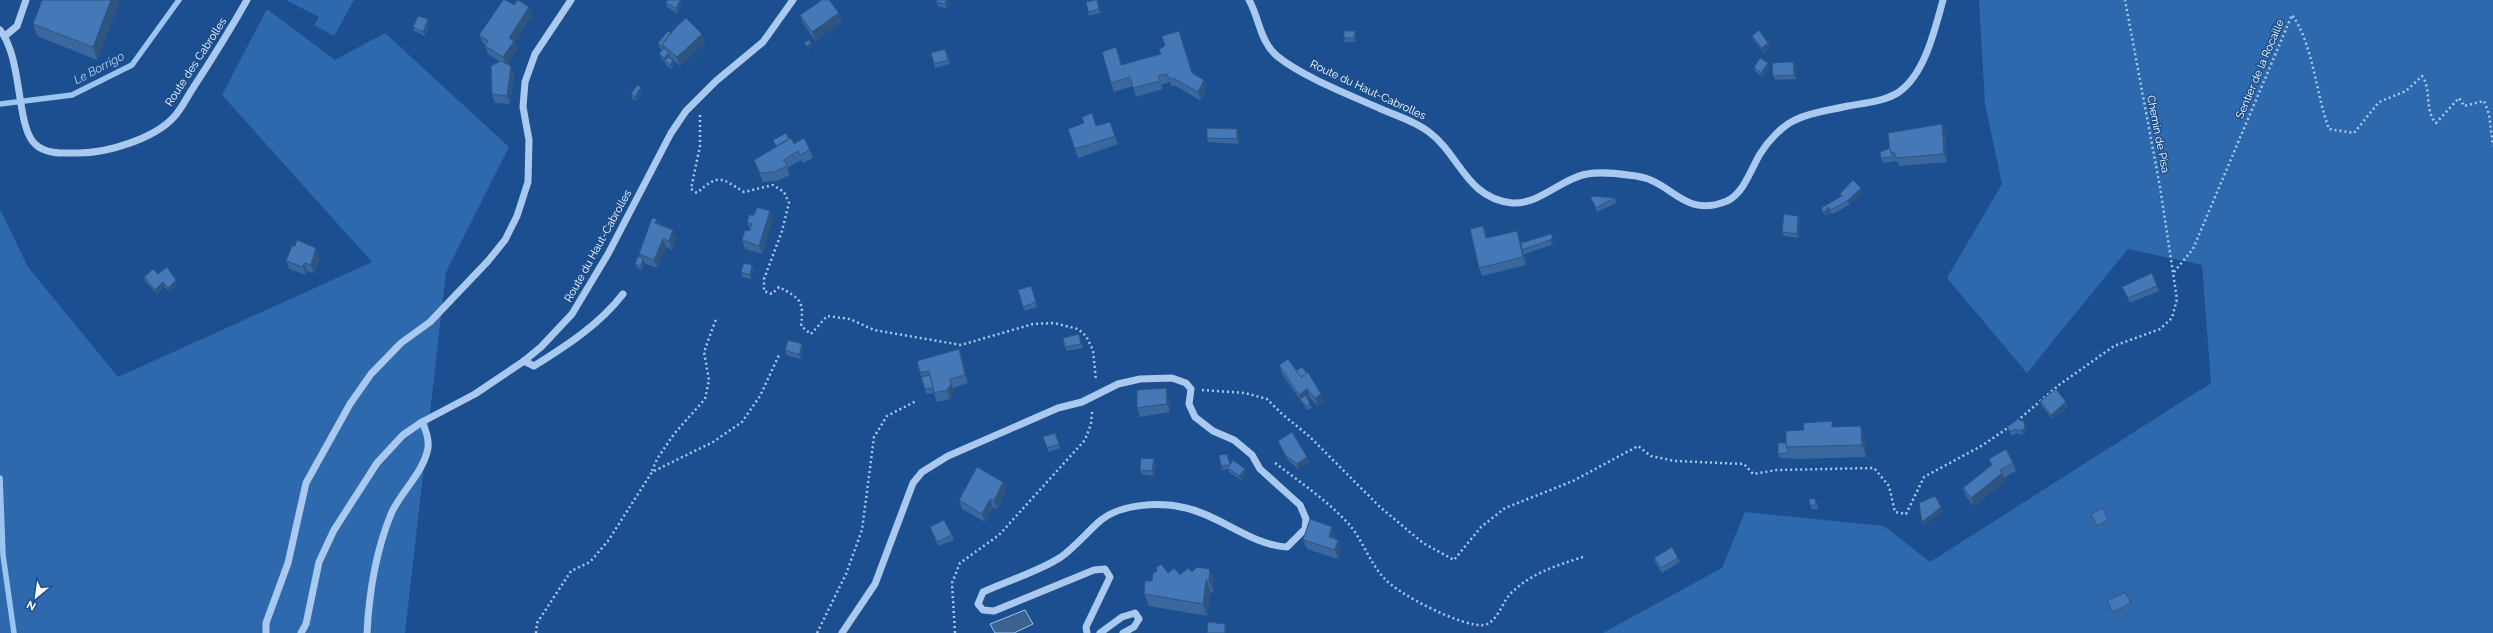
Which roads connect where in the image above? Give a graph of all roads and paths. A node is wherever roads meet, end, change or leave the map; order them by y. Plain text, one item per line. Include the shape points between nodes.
1 (26, 0) edge
2 (247, 0) edge
3 (571, 0) edge
4 (793, 0) edge
5 (1248, 0) edge
6 (1943, 0) edge
7 (2125, 0) edge
8 (2, 33) edge
9 (700, 112) dead end
10 (2493, 146) edge
11 (2174, 272) junction
12 (623, 294) dead end
13 (716, 319) dead end
14 (779, 355) dead end
15 (524, 361) junction
16 (1191, 389) junction
17 (1096, 396) junction
18 (916, 401) dead end
19 (422, 422) junction
20 (1252, 455) junction
21 (652, 472) junction
22 (1583, 557) dead end
23 (266, 633) edge
24 (301, 633) edge
25 (367, 633) edge
26 (536, 633) edge
27 (817, 633) edge
28 (842, 633) edge
29 (955, 633) edge
30 (1087, 633) edge
31 (1100, 633) edge
32 (1123, 633) edge

1 - 8 street, Route des Cabrolles via 17,26
2 - 8 street, Route des Cabrolles via 224,42 173,118 138,140 94,153 54,153 35,145 26,130 16,66
3 - 23 street via 535,54 525,82 523,107 529,140 528,182 517,216 505,240 488,261 430,322 401,343 371,374 350,404 306,483 288,563 266,623
4 - 15 street, Route du Haut-Cabrolles via 763,42 716,80 686,111 671,133 611,247 572,314
5 - 6 street, Route du Haut-Cabrolles via 1264,38 1275,54 1292,66 1360,100 1416,123 1432,134 1483,193 1499,201 1516,203 1537,197 1568,180 1587,174 1614,173 1643,177 1685,203 1706,207 1729,200 1742,187 1761,153 1775,135 1795,120 1898,93 1912,80 1924,57
7 - 11 path, Chemin de Pisa
9 - 17 path via 700,146 691,189 697,193 711,180 720,179 727,180 744,192 773,185 784,192 789,203 782,231 764,279 764,291 772,294 779,288 798,298 803,308 801,326 811,334 827,316 850,319 874,330 961,345 1033,324 1054,323 1078,329 1086,336 1095,358
10 - 11 path, Sentier de la Rocaille via 2489,114 2484,101 2464,106 2459,98 2436,122 2430,117 2426,82 2422,76 2406,92 2379,102 2354,134 2330,129 2322,110 2301,28 2292,15 2192,249
11 - 16 path, Chemin de Pisa via 2177,299 2172,318 2160,329 2114,346 2059,385 2022,418 1983,446 1924,477 1906,514 1896,512 1889,486 1874,468 1777,470 1753,474 1744,464 1651,456 1638,446 1573,481 1505,508 1481,527 1454,560 1423,543 1380,507 1267,398 1245,393
12 - 15 street via 611,309 574,341 534,366
13 - 21 path via 704,352 709,380 705,399 674,434 657,459
14 - 21 path via 760,396 742,422 713,442
15 - 19 street, Route du Haut-Cabrolles via 475,394
16 - 17 street via 1186,383 1172,378 1140,379 1118,384
16 - 20 street via 1189,404 1195,417 1213,430 1234,440
17 - 28 street via 1058,408 948,456 922,472 913,483 875,584
17 - 29 path via 1085,440 999,536 960,563 952,583
18 - 27 path via 887,416 874,437 862,530 846,574
19 - 24 street, Route du Haut-Cabrolles via 403,435 377,463 334,530 319,562 306,624
19 - 25 street via 427,432 428,448 421,469 392,513 377,557
20 - 22 path via 1271,460 1322,497 1349,524 1384,580 1411,598 1443,614 1472,624 1485,625 1496,617 1506,598 1525,580 1544,569
20 - 30 street via 1260,469 1300,505 1306,519 1305,529 1287,548 1243,533 1209,514 1186,508 1166,505 1127,508 1102,519 1060,557 1028,574 984,592 978,604 983,610 994,611 1094,570 1105,568 1110,577 1086,627
21 - 26 path via 608,541 590,562 571,571 537,623
31 - 32 street via 1122,617 1135,613 1139,619 1134,627

